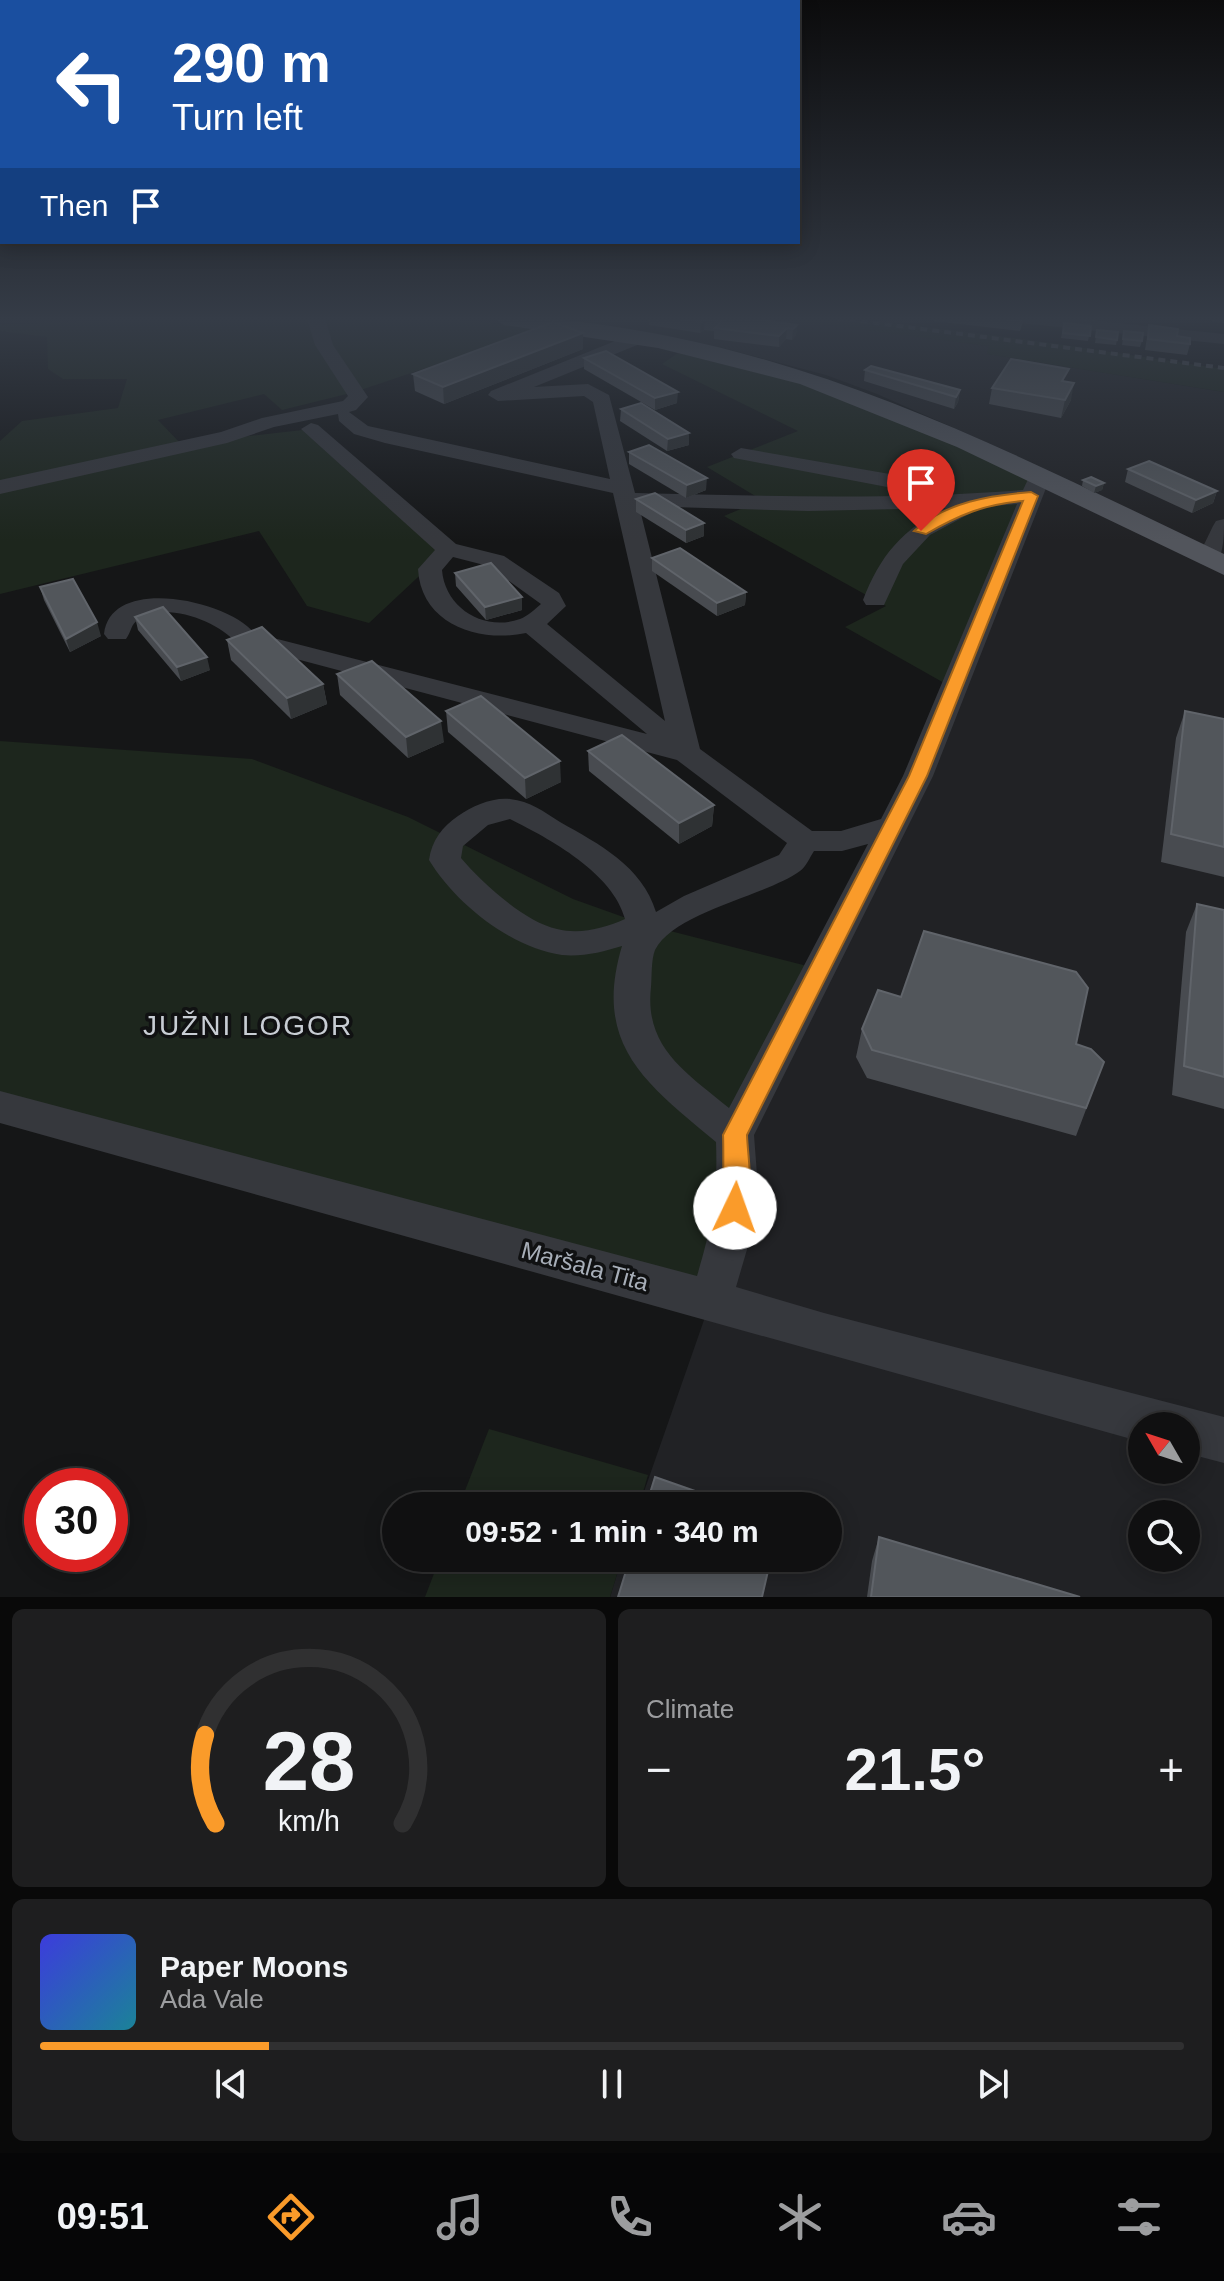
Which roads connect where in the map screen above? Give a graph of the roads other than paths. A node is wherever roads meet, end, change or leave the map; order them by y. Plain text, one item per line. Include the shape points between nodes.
1 (355, 393) edge
2 (504, 393) edge
3 (543, 393) edge
4 (592, 393) edge
5 (845, 393) edge
6 (348, 412) junction
7 (311, 429) junction
8 (227, 437) junction
9 (741, 454) dead end
10 (0, 487) edge
11 (1035, 487) junction
12 (624, 494) junction
13 (989, 500) junction
14 (1224, 526) edge
15 (448, 549) junction
16 (1216, 563) edge
17 (875, 600) dead end
18 (531, 624) junction
19 (117, 634) dead end
20 (687, 753) junction
21 (892, 826) junction
22 (805, 841) junction
23 (650, 926) junction
24 (0, 1107) edge
25 (735, 1135) junction
26 (711, 1300) junction
27 (1128, 1415) edge
28 (1200, 1434) edge
29 (1224, 1440) edge

1 - 6 street via 358,397
2 - 3 street via 498,395
4 - 12 street via 602,399
5 - 11 main road
6 - 7 street
6 - 8 street via 269,422
6 - 12 street via 361,430
7 - 8 street
7 - 15 street
8 - 10 street
9 - 13 street
11 - 13 street
11 - 16 main road
11 - 21 street via 918,776
12 - 13 street via 808,504
12 - 20 street
13 - 17 street via 948,516 899,547
14 - 16 street
15 - 18 street via 496,561 550,598 554,606
15 - 18 street via 430,569 430,584 454,616 484,631
18 - 20 street
19 - 20 street via 129,612 151,604 178,604 234,623 245,638
20 - 22 street
21 - 22 street via 842,841
21 - 25 street
22 - 23 street via 790,863
23 - 23 street via 611,867 513,809 485,814 447,844 445,860 457,877 505,914 554,941 585,942
23 - 25 street via 638,948 631,1006 637,1038 665,1077
24 - 26 street, Maršala Tita
25 - 26 street via 738,1188
26 - 27 street, Maršala Tita
28 - 29 street

